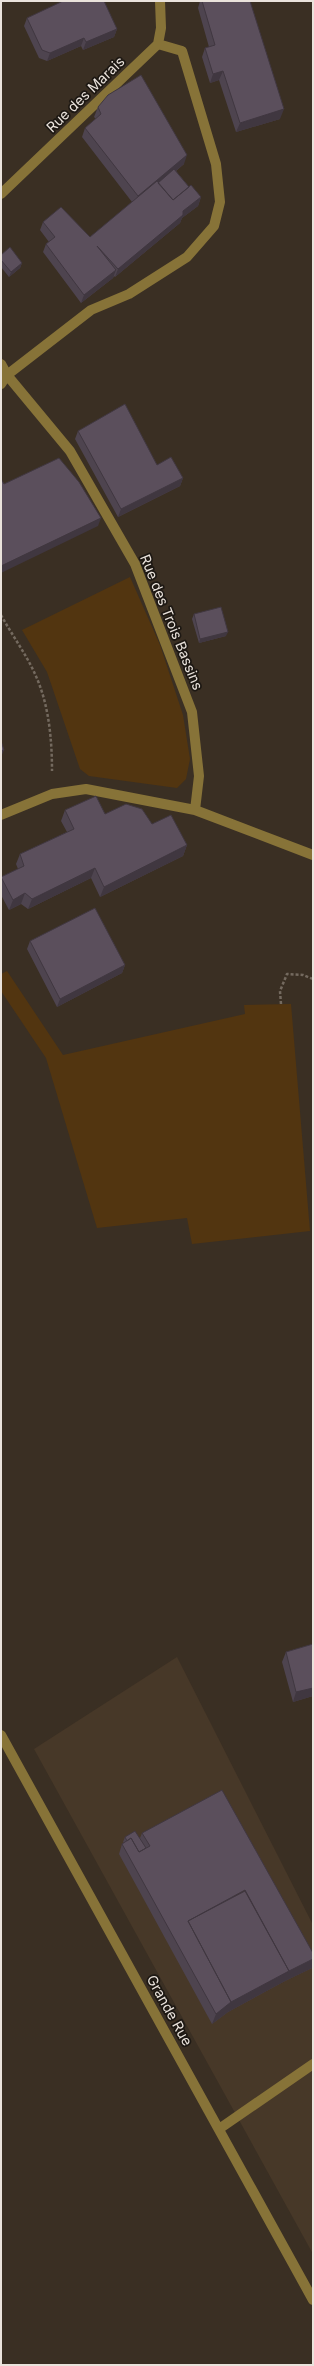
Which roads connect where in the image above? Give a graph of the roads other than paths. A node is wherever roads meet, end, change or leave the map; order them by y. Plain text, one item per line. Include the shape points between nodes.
1 (160, 1) edge
2 (158, 44) junction
3 (1, 194) edge
4 (1, 364) edge
5 (7, 375) junction
6 (1, 384) edge
7 (195, 810) junction
8 (1, 815) edge
9 (313, 855) edge
10 (1, 1735) edge
11 (313, 2064) edge
12 (219, 2129) junction
13 (313, 2300) edge

1 - 2 street via 161,28
2 - 3 street, Rue des Marais
2 - 5 street via 182,52 216,164 220,202 214,226 187,257 129,294 91,310
4 - 5 street, Rue des Trois Bassins
5 - 6 street
5 - 7 street, Rue des Trois Bassins via 70,451 135,564 192,712 198,776
7 - 8 street via 86,789 52,794
7 - 9 street
10 - 12 street, Grande Rue
11 - 12 street
12 - 13 street, Grande Rue

